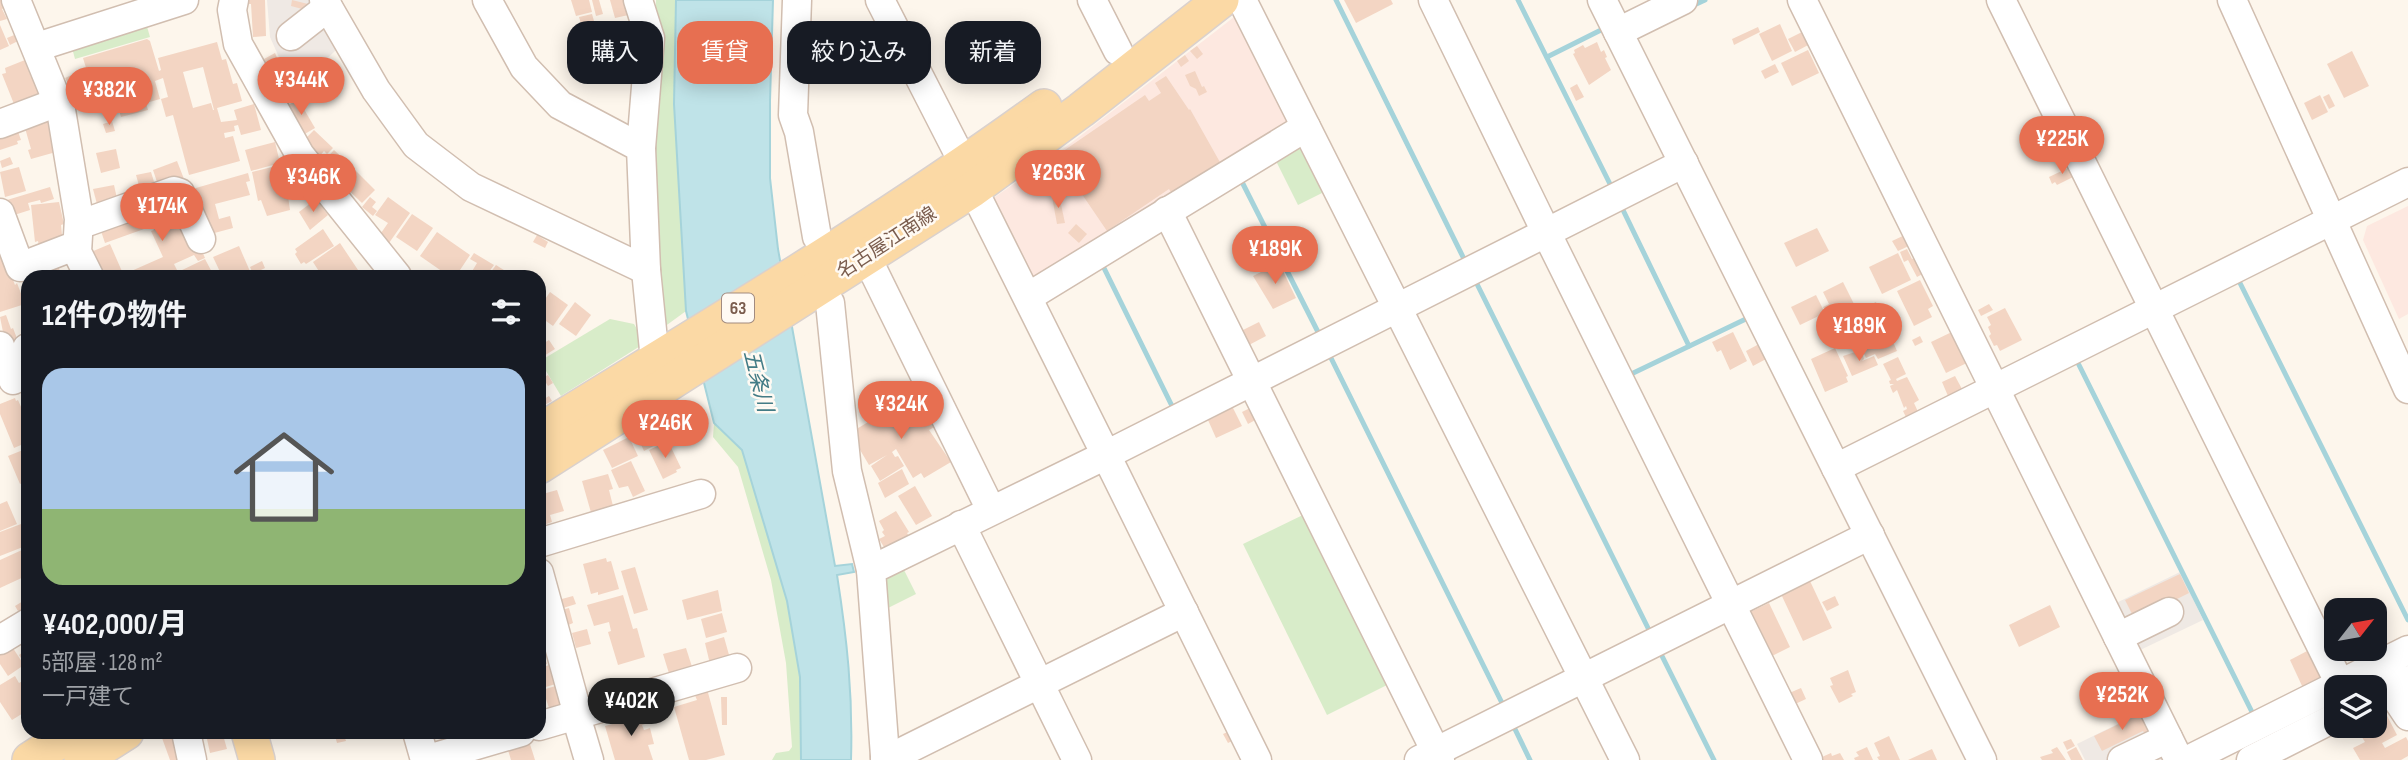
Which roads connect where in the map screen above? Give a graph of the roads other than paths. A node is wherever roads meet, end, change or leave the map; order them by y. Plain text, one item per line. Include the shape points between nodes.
1 (16, 0) edge
2 (184, 0) edge
3 (234, 0) edge
4 (487, 0) edge
5 (638, 0) edge
6 (797, 0) edge
7 (880, 0) edge
8 (1092, 0) edge
9 (1182, 0) edge
10 (1221, 0) edge
11 (1242, 0) edge
12 (1433, 0) edge
13 (1602, 0) edge
14 (1683, 0) edge
15 (1802, 0) edge
16 (2001, 0) edge
17 (2232, 0) edge
18 (326, 3) edge
19 (1618, 32) junction
20 (290, 36) dead end
21 (37, 47) junction
22 (1118, 51) junction
23 (58, 102) junction
24 (0, 124) edge
25 (1306, 127) junction
26 (642, 148) junction
27 (1684, 163) junction
28 (969, 176) junction
29 (2408, 182) edge
30 (1167, 211) junction
31 (0, 213) edge
32 (2333, 221) junction
33 (78, 234) junction
34 (1547, 234) junction
35 (201, 239) dead end
36 (866, 257) junction
37 (86, 270) edge
38 (389, 270) edge
39 (646, 270) junction
40 (814, 273) junction
41 (1027, 297) junction
42 (1397, 308) junction
43 (2155, 310) junction
44 (0, 346) edge
45 (669, 361) junction
46 (14, 379) edge
47 (1251, 379) junction
48 (2408, 388) edge
49 (1995, 389) junction
50 (546, 428) edge
51 (1106, 454) junction
52 (546, 460) edge
53 (1836, 468) junction
54 (701, 494) dead end
55 (991, 510) junction
56 (961, 525) junction
57 (1870, 535) junction
58 (546, 541) edge
59 (871, 570) junction
60 (546, 599) edge
61 (1732, 604) junction
62 (1184, 612) junction
63 (2169, 612) dead end
64 (21, 627) edge
65 (2118, 637) junction
66 (0, 640) edge
67 (2408, 650) edge
68 (737, 668) dead end
69 (2336, 675) edge
70 (2358, 675) edge
71 (1584, 678) junction
72 (1040, 684) junction
73 (2391, 689) edge
74 (2324, 692) edge
75 (577, 715) junction
76 (2408, 716) edge
77 (2324, 723) edge
78 (546, 724) edge
79 (62, 739) edge
80 (115, 739) edge
81 (188, 739) edge
82 (251, 739) edge
83 (418, 739) edge
84 (498, 739) edge
85 (2174, 749) edge
86 (1431, 757) edge
87 (891, 758) edge
88 (30, 760) edge
89 (82, 760) edge
90 (192, 760) edge
91 (257, 760) edge
92 (589, 760) edge
93 (1077, 760) edge
94 (1257, 760) edge
95 (1625, 760) edge
96 (1808, 760) edge
97 (1982, 760) edge
98 (2122, 760) edge
99 (2188, 760) edge
100 (2251, 760) edge

1 - 21 street
2 - 21 street
3 - 38 street via 238,44 300,155
4 - 26 street via 524,66 560,104
5 - 26 street via 650,38
6 - 40 street via 791,135
7 - 28 street
8 - 22 street
9 - 22 main road, 名古屋江南線 / 63
10 - 28 main road, 名古屋江南線 / 63 via 1081,110
11 - 25 street
12 - 34 street
13 - 19 street
14 - 19 street
15 - 49 street
16 - 43 street
17 - 32 street
18 - 20 street
18 - 39 street via 376,90 416,145 471,187
19 - 27 street
21 - 23 street
22 - 28 main road, 名古屋江南線 / 63
23 - 24 street
23 - 33 street
25 - 30 street
25 - 42 street
26 - 39 street
27 - 34 street
27 - 53 street
28 - 36 main road, 名古屋江南線 / 63
28 - 40 main road, 名古屋江南線 / 63
28 - 41 street
29 - 32 street
30 - 41 street
30 - 47 street
31 - 33 street via 20,267
32 - 43 street
32 - 48 street
33 - 35 street via 87,222 174,191 180,193
33 - 37 street via 77,252
34 - 42 street
34 - 61 street
36 - 40 main road, 名古屋江南線 / 63
36 - 55 street
39 - 45 street
40 - 45 main road, 名古屋江南線 / 63
40 - 59 street via 847,471
41 - 51 street
42 - 47 street
42 - 71 street
43 - 49 street
43 - 69 street
44 - 46 street
45 - 50 main road, 名古屋江南線 / 63
45 - 52 main road, 名古屋江南線 / 63
47 - 51 street
47 - 86 street
49 - 53 street
49 - 65 street
51 - 55 street
51 - 62 street
53 - 57 street
54 - 58 street
55 - 56 street
56 - 59 street
56 - 72 street
57 - 61 street
57 - 97 street
59 - 87 street
60 - 75 street
61 - 71 street
61 - 96 street
62 - 72 street
62 - 94 street
63 - 65 street
64 - 66 street
65 - 85 street
67 - 70 street
68 - 75 street
71 - 86 street
71 - 95 street
72 - 87 street
72 - 93 street
73 - 76 street
74 - 99 street
75 - 78 street
75 - 92 street
77 - 100 street
79 - 88 main road
80 - 89 main road
81 - 90 street
82 - 91 main road
83 - 84 street via 425,760
85 - 98 street

